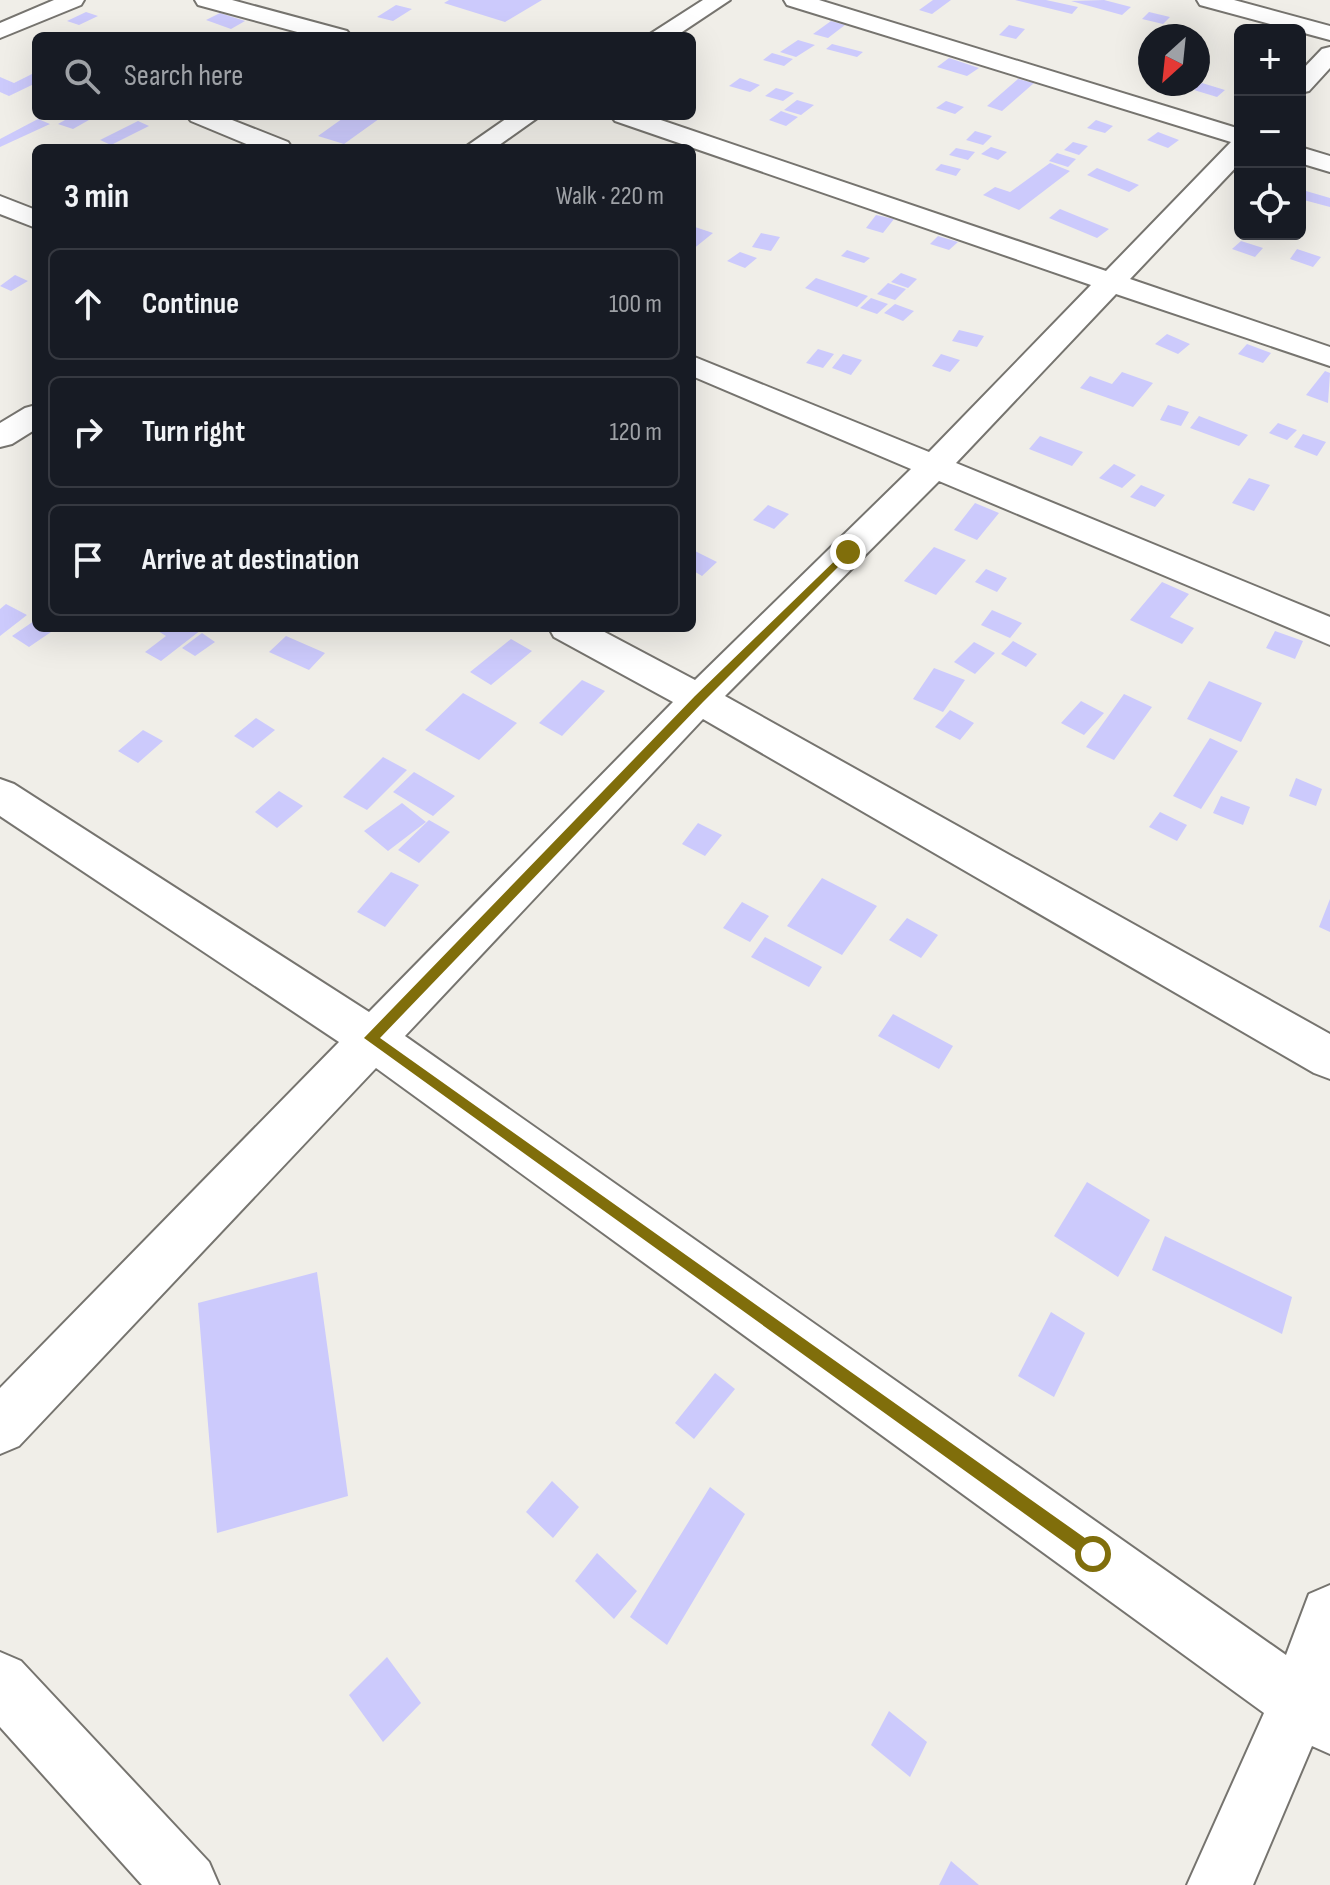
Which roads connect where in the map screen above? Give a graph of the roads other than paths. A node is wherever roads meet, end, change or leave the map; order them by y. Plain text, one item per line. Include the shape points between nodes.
1 (73, 0) edge
2 (206, 0) edge
3 (719, 0) edge
4 (795, 0) edge
5 (1208, 0) edge
6 (324, 32) edge
7 (666, 32) edge
8 (0, 33) edge
9 (1330, 33) edge
10 (24, 44) dead end
11 (1330, 54) edge
12 (1306, 80) edge
13 (210, 120) edge
14 (521, 120) edge
15 (636, 120) edge
16 (1234, 135) edge
17 (269, 144) edge
18 (483, 144) edge
19 (1234, 154) edge
20 (1306, 157) edge
21 (1330, 164) edge
22 (0, 204) edge
23 (32, 218) edge
24 (1111, 282) junction
25 (1330, 357) edge
26 (696, 367) edge
27 (32, 417) edge
28 (3, 432) edge
29 (933, 467) junction
30 (574, 632) edge
31 (1330, 632) edge
32 (699, 699) junction
33 (0, 795) edge
34 (371, 1038) junction
35 (1330, 1058) edge
36 (0, 1427) edge
37 (1330, 1615) edge
38 (0, 1682) edge
39 (1315, 1712) edge
40 (186, 1885) edge
41 (1220, 1885) edge

1 - 8 main road
2 - 6 main road
3 - 7 main road
4 - 16 main road
5 - 9 main road
8 - 10 main road
11 - 12 main road
13 - 17 main road
14 - 18 main road
15 - 24 main road
19 - 24 main road
20 - 21 main road
22 - 23 main road
24 - 25 main road
24 - 29 main road
26 - 29 main road
27 - 28 main road
29 - 31 main road
29 - 32 main road
30 - 32 main road
32 - 34 main road
32 - 35 main road
33 - 34 main road
34 - 36 main road
34 - 39 main road
37 - 39 main road
38 - 40 main road
39 - 41 main road

